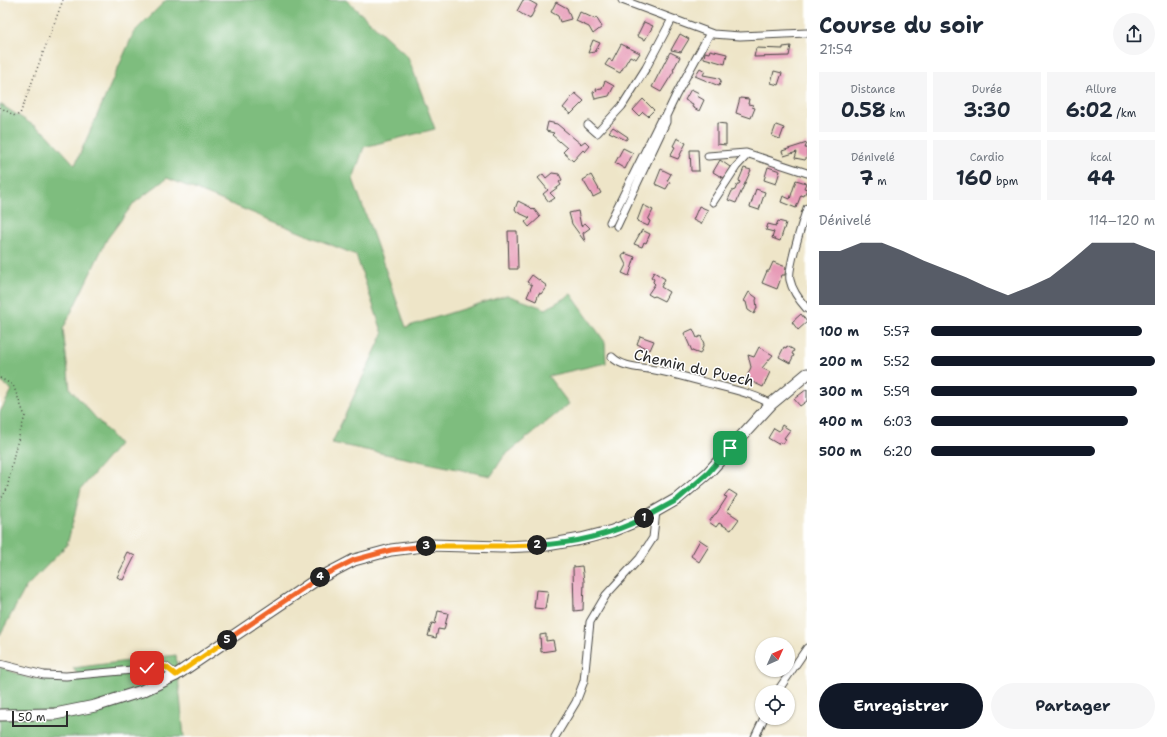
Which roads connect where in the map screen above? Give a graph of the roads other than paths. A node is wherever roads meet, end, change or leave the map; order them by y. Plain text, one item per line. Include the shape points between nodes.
1 (622, 0) edge
2 (672, 19) junction
3 (710, 33) junction
4 (807, 33) edge
5 (666, 116) junction
6 (588, 125) dead end
7 (748, 154) junction
8 (708, 156) dead end
9 (807, 173) edge
10 (713, 202) dead end
11 (807, 208) edge
12 (610, 222) dead end
13 (617, 226) dead end
14 (807, 309) edge
15 (612, 357) dead end
16 (807, 374) edge
17 (771, 404) junction
18 (656, 512) junction
19 (807, 648) edge
20 (0, 664) edge
21 (176, 675) junction
22 (782, 685) edge
23 (0, 715) edge
24 (761, 725) edge
25 (555, 737) edge
26 (755, 737) edge

1 - 2 street
2 - 3 street
2 - 6 street via 622,106 597,133
3 - 4 street via 740,36
3 - 5 street
5 - 12 street via 660,121
5 - 13 street via 666,122
7 - 8 street
7 - 9 street
7 - 10 street via 736,167
11 - 14 street via 792,259 789,279
15 - 17 street, Chemin du Puech via 626,365 758,396
16 - 17 main road
17 - 18 main road via 708,473 677,500
18 - 21 main road via 612,531 548,545 431,545 391,550 354,560 316,580
18 - 25 street via 652,538 640,558 606,594 590,622 584,681 576,702
19 - 22 street
20 - 21 street via 44,675 66,676 166,667
21 - 23 main road via 142,691 95,706 55,714
24 - 26 street

